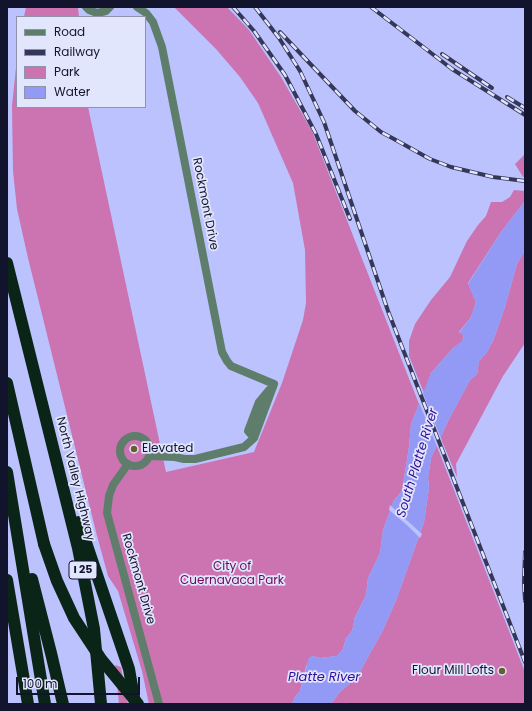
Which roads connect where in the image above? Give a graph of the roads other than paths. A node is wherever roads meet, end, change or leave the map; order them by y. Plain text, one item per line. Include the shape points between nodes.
1 (86, 7) edge
2 (110, 7) edge
3 (137, 7) edge
4 (7, 263) edge
5 (7, 382) edge
6 (51, 439) junction
7 (149, 456) junction
8 (128, 464) junction
9 (7, 472) edge
10 (14, 513) junction
11 (7, 580) edge
12 (28, 704) edge
13 (45, 704) edge
14 (63, 704) edge
15 (102, 704) edge
16 (137, 704) edge
17 (160, 704) edge

1 - 2 street via 97,13
3 - 7 street, Rockmont Drive via 153,22 162,47 222,352 231,366 274,384 256,421 248,430 254,438 244,447 195,459
4 - 6 highway, North Valley Highway / I 25
5 - 16 highway, bridge via 44,544 62,595 89,643
6 - 15 highway, North Valley Highway / I 25 via 86,585 94,629
6 - 16 highway via 129,669
7 - 8 street via 147,461 138,466
7 - 8 street via 147,442 139,436 130,436 122,442 120,452
8 - 17 street, Rockmont Drive via 113,485 107,513
9 - 10 highway
10 - 13 highway
10 - 14 highway
11 - 12 highway

